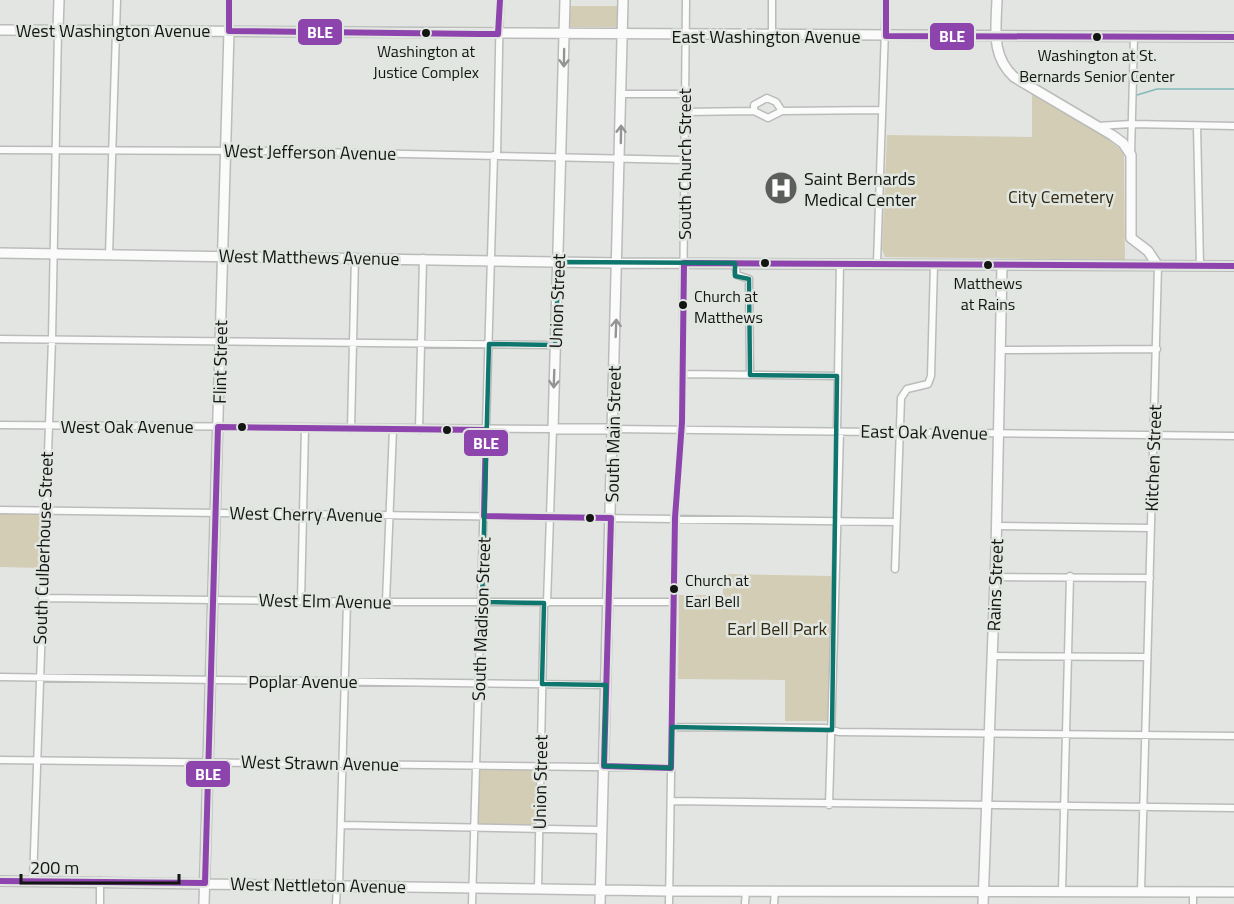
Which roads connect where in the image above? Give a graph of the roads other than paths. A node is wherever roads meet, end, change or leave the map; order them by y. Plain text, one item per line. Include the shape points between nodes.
1 (59, 0) edge
2 (117, 0) edge
3 (229, 0) edge
4 (500, 0) edge
5 (565, 0) edge
6 (623, 0) edge
7 (686, 0) edge
8 (772, 0) edge
9 (886, 0) edge
10 (997, 0) edge
11 (0, 30) edge
12 (58, 30) junction
13 (115, 30) junction
14 (229, 31) junction
15 (498, 34) junction
16 (564, 35) junction
17 (622, 35) junction
18 (685, 35) junction
19 (772, 36) junction
20 (886, 36) junction
21 (996, 37) junction
22 (1134, 37) junction
23 (1234, 37) edge
24 (622, 94) junction
25 (685, 94) junction
26 (882, 110) junction
27 (754, 111) junction
28 (782, 111) junction
29 (685, 112) junction
30 (1132, 124) junction
31 (1097, 126) junction
32 (1197, 126) junction
33 (1234, 126) edge
34 (0, 150) edge
35 (55, 150) junction
36 (112, 150) junction
37 (225, 151) junction
38 (496, 155) junction
39 (1131, 155) junction
40 (562, 156) junction
41 (621, 158) junction
42 (684, 160) junction
43 (0, 253) edge
44 (54, 254) junction
45 (109, 255) junction
46 (223, 255) junction
47 (355, 257) junction
48 (423, 258) junction
49 (491, 259) junction
50 (559, 261) junction
51 (618, 263) junction
52 (684, 263) junction
53 (735, 263) junction
54 (840, 263) junction
55 (877, 263) junction
56 (934, 264) junction
57 (1002, 265) junction
58 (1158, 266) junction
59 (1200, 266) junction
60 (1234, 266) edge
61 (0, 339) edge
62 (52, 339) junction
63 (220, 341) junction
64 (353, 342) junction
65 (421, 343) junction
66 (489, 344) junction
67 (555, 345) junction
68 (1157, 349) junction
69 (1000, 350) junction
70 (682, 374) junction
71 (750, 375) junction
72 (837, 376) junction
73 (0, 425) edge
74 (47, 425) junction
75 (218, 427) junction
76 (305, 428) junction
77 (351, 429) junction
78 (393, 429) junction
79 (553, 429) junction
80 (614, 429) junction
81 (680, 429) junction
82 (419, 430) junction
83 (486, 430) junction
84 (838, 431) junction
85 (900, 432) junction
86 (999, 433) junction
87 (1154, 435) junction
88 (1234, 436) edge
89 (0, 510) edge
90 (44, 511) junction
91 (216, 513) junction
92 (303, 514) junction
93 (391, 515) junction
94 (484, 516) junction
95 (550, 517) junction
96 (611, 518) junction
97 (675, 518) junction
98 (837, 521) junction
99 (896, 522) junction
100 (997, 526) junction
101 (1151, 528) junction
102 (895, 569) dead end
103 (1070, 576) junction
104 (995, 577) junction
105 (1150, 578) junction
106 (42, 598) junction
107 (213, 600) junction
108 (302, 601) junction
109 (346, 602) junction
110 (482, 602) junction
111 (609, 602) junction
112 (386, 603) junction
113 (545, 603) junction
114 (675, 603) junction
115 (992, 656) junction
116 (1068, 656) junction
117 (1148, 657) junction
118 (0, 676) edge
119 (39, 677) junction
120 (211, 681) junction
121 (345, 681) junction
122 (479, 683) junction
123 (542, 684) junction
124 (606, 685) junction
125 (672, 727) junction
126 (832, 729) junction
127 (988, 734) junction
128 (1066, 734) junction
129 (1145, 735) junction
130 (1234, 736) edge
131 (0, 759) edge
132 (36, 760) junction
133 (208, 762) junction
134 (342, 763) junction
135 (477, 765) junction
136 (540, 765) junction
137 (604, 766) junction
138 (671, 768) junction
139 (671, 801) junction
140 (829, 805) junction
141 (985, 806) junction
142 (1064, 807) junction
143 (1143, 808) junction
144 (1234, 808) edge
145 (341, 825) junction
146 (475, 828) junction
147 (539, 829) junction
148 (602, 830) junction
149 (0, 881) edge
150 (33, 881) junction
151 (100, 881) junction
152 (205, 883) junction
153 (338, 886) junction
154 (473, 888) junction
155 (538, 889) junction
156 (601, 890) junction
157 (746, 890) junction
158 (774, 890) junction
159 (669, 891) junction
160 (983, 891) junction
161 (1062, 891) junction
162 (1141, 892) junction
163 (1193, 892) junction
164 (1234, 892) edge
165 (100, 904) edge
166 (204, 904) edge
167 (336, 904) edge
168 (472, 904) edge
169 (600, 904) edge
170 (669, 904) edge
171 (745, 904) edge
172 (774, 904) edge
173 (982, 904) edge
174 (1193, 904) edge

1 - 12 street, South Culberhouse Street
2 - 13 street
3 - 14 street, Flint Street
4 - 15 street, South Madison Street
5 - 16 street, Union Street
6 - 17 street, South Main Street
7 - 18 street, South Church Street
8 - 19 street
9 - 20 street
10 - 21 street
11 - 12 street, West Washington Avenue
12 - 13 street, West Washington Avenue
12 - 35 street, South Culberhouse Street
13 - 14 street, West Washington Avenue
13 - 36 street
14 - 15 street, West Washington Avenue
14 - 37 street, Flint Street
15 - 16 street, West Washington Avenue
15 - 38 street, South Madison Street
16 - 17 street, West Washington Avenue
16 -> 40 street, Union Street
17 - 18 street, East Washington Avenue
17 - 24 street, South Main Street
18 - 19 street, East Washington Avenue
18 - 25 street, South Church Street
19 - 20 street, East Washington Avenue
20 - 21 street, East Washington Avenue
20 - 26 street
21 - 22 street, East Washington Avenue
21 - 31 street via 998,56 1014,77
22 - 23 street, East Washington Avenue
22 - 30 street
24 - 25 street
41 -> 24 street, South Main Street
25 - 29 street, South Church Street
26 - 28 street
26 - 55 street
27 - 28 street via 768,118
27 - 28 street via 754,105 766,98 776,102
27 - 29 street
29 - 42 street, South Church Street
30 - 31 street
30 - 32 street
30 - 39 street
31 - 39 street via 1123,143
32 - 33 street
32 - 59 street
34 - 35 street, West Jefferson Avenue
35 - 36 street, West Jefferson Avenue
35 - 44 street, South Culberhouse Street
36 - 37 street, West Jefferson Avenue
36 - 45 street
37 - 38 street, West Jefferson Avenue
37 - 46 street, Flint Street
38 - 40 street, West Jefferson Avenue
38 - 49 street, South Madison Street
39 - 58 street via 1129,231 1134,242 1148,251
40 - 41 street, West Jefferson Avenue
40 - 50 street, Union Street
41 - 42 street, West Jefferson Avenue
41 - 51 street, South Main Street
42 - 52 street, South Church Street
43 - 44 street, West Matthews Avenue
44 - 45 street, West Matthews Avenue
44 - 62 street, South Culberhouse Street
45 - 46 street, West Matthews Avenue
46 - 47 street, West Matthews Avenue
46 - 63 street, Flint Street
47 - 48 street, West Matthews Avenue
47 - 64 street
48 - 49 street, West Matthews Avenue
48 - 65 street
49 - 50 street, West Matthews Avenue
49 - 66 street, South Madison Street
50 - 51 street, West Matthews Avenue
50 - 67 street, Union Street
51 - 52 street, West Matthews Avenue
80 -> 51 street, South Main Street
52 - 53 street, West Matthews Avenue
52 - 70 street, South Church Street
53 - 54 street, West Matthews Avenue
53 - 71 street via 737,275 749,279
54 - 55 street, West Matthews Avenue
54 - 72 street
55 - 56 street, West Matthews Avenue
56 - 57 street, West Matthews Avenue
56 - 85 street via 932,376 928,384 902,392
57 - 58 street, West Matthews Avenue
57 - 69 street, Rains Street
58 - 59 street, West Matthews Avenue
58 - 68 street, Kitchen Street
59 - 60 street, West Matthews Avenue
61 - 62 street
62 - 63 street
62 - 74 street, South Culberhouse Street
63 - 64 street
63 - 75 street, Flint Street
64 - 65 street
64 - 77 street
65 - 66 street
65 - 82 street
66 - 67 street
66 - 83 street, South Madison Street
67 -> 79 street, Union Street
68 - 69 street
68 - 87 street, Kitchen Street
69 - 86 street, Rains Street
70 - 71 street
70 - 81 street, South Church Street
71 - 72 street
72 - 84 street
73 - 74 street, West Oak Avenue
74 - 75 street, West Oak Avenue
74 - 90 street, South Culberhouse Street
75 - 76 street, West Oak Avenue
75 - 91 street, Flint Street
76 - 77 street, West Oak Avenue
76 - 92 street
77 - 78 street, West Oak Avenue
78 - 82 street, West Oak Avenue
78 - 93 street
79 - 80 street, West Oak Avenue
79 - 83 street, West Oak Avenue
79 - 95 street, Union Street
80 - 81 street, East Oak Avenue
80 - 96 street, South Main Street
81 - 84 street, East Oak Avenue
81 - 97 street, South Church Street
82 - 83 street, West Oak Avenue
83 - 94 street, South Madison Street
84 - 85 street, East Oak Avenue
84 - 98 street
85 - 86 street, East Oak Avenue
85 - 99 street
86 - 87 street, East Oak Avenue
86 - 100 street, Rains Street
87 - 88 street, East Oak Avenue
87 - 101 street, Kitchen Street
89 - 90 street, West Cherry Avenue
90 - 91 street, West Cherry Avenue
90 - 106 street, South Culberhouse Street
91 - 92 street, West Cherry Avenue
91 - 107 street, Flint Street
92 - 93 street, West Cherry Avenue
92 - 108 street
93 - 94 street, West Cherry Avenue
93 - 112 street
94 - 95 street, West Cherry Avenue
94 - 110 street, South Madison Street
95 - 96 street, West Cherry Avenue
95 - 113 street, Union Street
96 - 97 street, West Cherry Avenue
96 - 111 street, South Main Street
97 - 98 street, West Cherry Avenue
97 - 114 street, South Church Street
98 - 99 street, West Cherry Avenue
98 - 126 street
99 - 102 street
100 - 101 street
100 - 104 street, Rains Street
101 - 105 street, Kitchen Street
103 - 104 street
103 - 105 street
103 - 116 street
104 - 115 street, Rains Street
105 - 117 street, Kitchen Street
106 - 107 street, West Elm Avenue
106 - 119 street, South Culberhouse Street
107 - 108 street, West Elm Avenue
107 - 120 street, Flint Street
108 - 109 street, West Elm Avenue
109 - 112 street, West Elm Avenue
109 - 121 street
110 - 112 street, West Elm Avenue
110 - 113 street, West Elm Avenue
110 - 122 street, South Madison Street
111 - 113 street, West Elm Avenue
111 - 114 street, West Elm Avenue
111 - 124 street, South Main Street
113 - 123 street, Union Street
114 - 125 street, South Church Street
115 - 116 street
115 - 127 street, Rains Street
116 - 117 street
116 - 128 street
117 - 129 street, Kitchen Street
118 - 119 street, Poplar Avenue
119 - 120 street, Poplar Avenue
119 - 132 street, South Culberhouse Street
120 - 121 street, Poplar Avenue
120 - 133 street, Flint Street
121 - 122 street, Poplar Avenue
121 - 134 street
122 - 123 street, Poplar Avenue
122 - 135 street, South Madison Street
123 - 124 street, Poplar Avenue
123 - 136 street, Union Street
124 - 137 street, South Main Street
125 - 126 street
125 - 138 street, South Church Street
126 - 127 street
126 - 140 street
127 - 128 street
127 - 141 street, Rains Street
128 - 129 street
128 - 142 street
129 - 130 street
129 - 143 street, Kitchen Street
131 - 132 street, West Strawn Avenue
132 - 133 street, West Strawn Avenue
132 - 150 street, South Culberhouse Street
133 - 134 street, West Strawn Avenue
133 - 152 street, Flint Street
134 - 135 street, West Strawn Avenue
134 - 145 street
135 - 136 street, West Strawn Avenue
135 - 146 street, South Madison Street
136 - 137 street, West Strawn Avenue
136 - 147 street, Union Street
137 - 138 street, West Strawn Avenue
137 - 148 street, South Main Street
138 - 139 street, South Church Street
139 - 140 street
139 - 159 street, South Church Street
140 - 141 street
141 - 142 street
141 - 160 street, Rains Street
142 - 143 street
142 - 161 street
143 - 144 street
143 - 162 street, Kitchen Street
145 - 146 street
145 - 153 street
146 - 147 street
146 - 154 street, South Madison Street
147 - 148 street
147 - 155 street, Union Street
148 - 156 street, South Main Street
149 - 150 street, West Nettleton Avenue
150 - 151 street, West Nettleton Avenue
151 - 152 street, West Nettleton Avenue
151 - 165 street
152 - 153 street, West Nettleton Avenue
152 - 166 street, Flint Street
153 - 154 street, West Nettleton Avenue
153 - 167 street
154 - 155 street, West Nettleton Avenue
154 - 168 street, South Madison Street
155 - 156 street, West Nettleton Avenue
156 - 159 street, West Nettleton Avenue
156 - 169 street, South Main Street
157 - 158 street, West Nettleton Avenue
157 - 159 street, West Nettleton Avenue
157 - 171 street
158 - 160 street, West Nettleton Avenue
158 - 172 street
159 - 170 street, South Church Street
160 - 161 street, West Nettleton Avenue
160 - 173 street, Rains Street
161 - 162 street, West Nettleton Avenue
162 - 163 street, West Nettleton Avenue
163 - 164 street, West Nettleton Avenue
163 - 174 street

